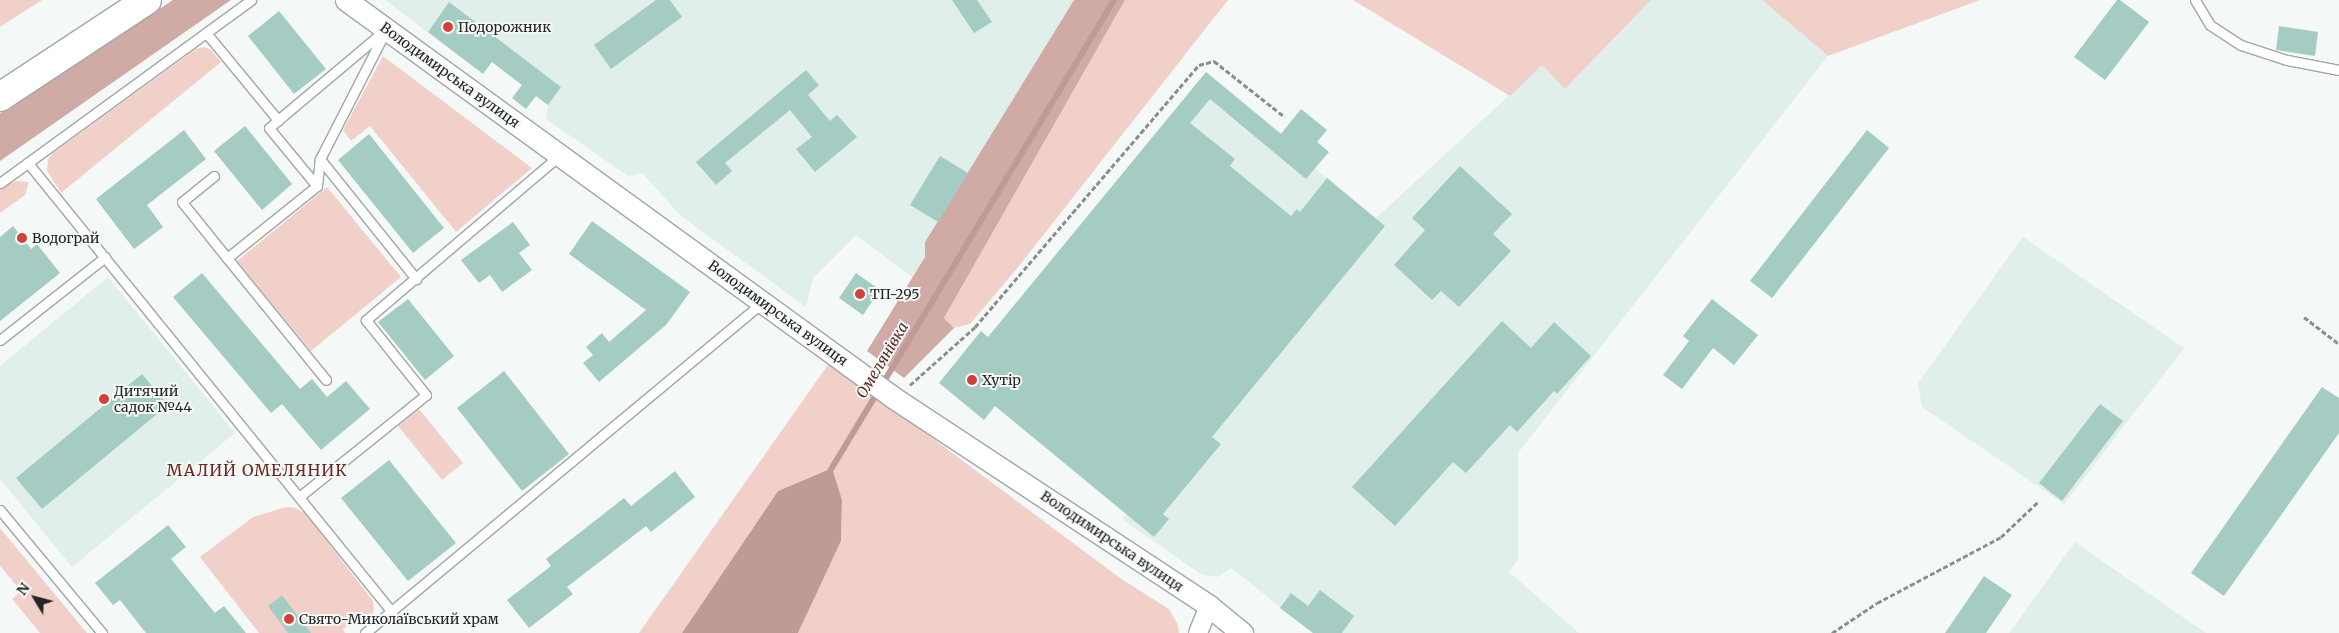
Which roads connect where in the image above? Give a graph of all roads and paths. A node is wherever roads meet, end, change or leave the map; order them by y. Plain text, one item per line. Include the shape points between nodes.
1 (147, 0) edge
2 (251, 0) edge
3 (346, 0) edge
4 (2195, 0) edge
5 (386, 29) junction
6 (207, 34) junction
7 (2339, 70) edge
8 (0, 98) edge
9 (1285, 117) dead end
10 (278, 120) junction
11 (560, 155) junction
12 (320, 159) junction
13 (28, 164) junction
14 (214, 176) dead end
15 (0, 183) edge
16 (316, 186) junction
17 (105, 257) junction
18 (228, 258) junction
19 (416, 280) junction
20 (763, 302) junction
21 (2304, 316) dead end
22 (0, 340) edge
23 (2339, 344) edge
24 (326, 380) dead end
25 (890, 395) junction
26 (299, 497) junction
27 (2039, 501) dead end
28 (0, 510) edge
29 (1209, 606) junction
30 (392, 612) junction
31 (102, 633) edge
32 (365, 633) edge
33 (1198, 633) edge
34 (1242, 633) edge
35 (1832, 633) edge

1 - 8 main road
2 - 6 lane
3 - 5 street, Володимирська вулиця
4 - 7 lane via 2210,25 2241,45 2287,60
5 - 10 lane
5 - 11 street, Володимирська вулиця
5 - 12 lane
6 - 10 lane
6 - 13 lane
9 - 25 path via 1214,61 1199,65 975,327
10 - 16 lane via 268,128
11 - 19 lane
11 - 20 street, Володимирська вулиця
12 - 16 lane
12 - 19 lane
13 - 15 lane
13 - 17 lane
14 - 18 lane via 182,202
16 - 18 lane
17 - 22 lane
17 - 26 lane
18 - 24 lane
19 - 26 lane via 366,320 426,395
20 - 25 street, Володимирська вулиця
20 - 30 lane
21 - 23 path
25 - 29 street, Володимирська вулиця
26 - 30 lane
27 - 35 path via 2001,537 1877,603
28 - 31 lane
29 - 33 street
29 - 34 street, Володимирська вулиця
30 - 32 lane

